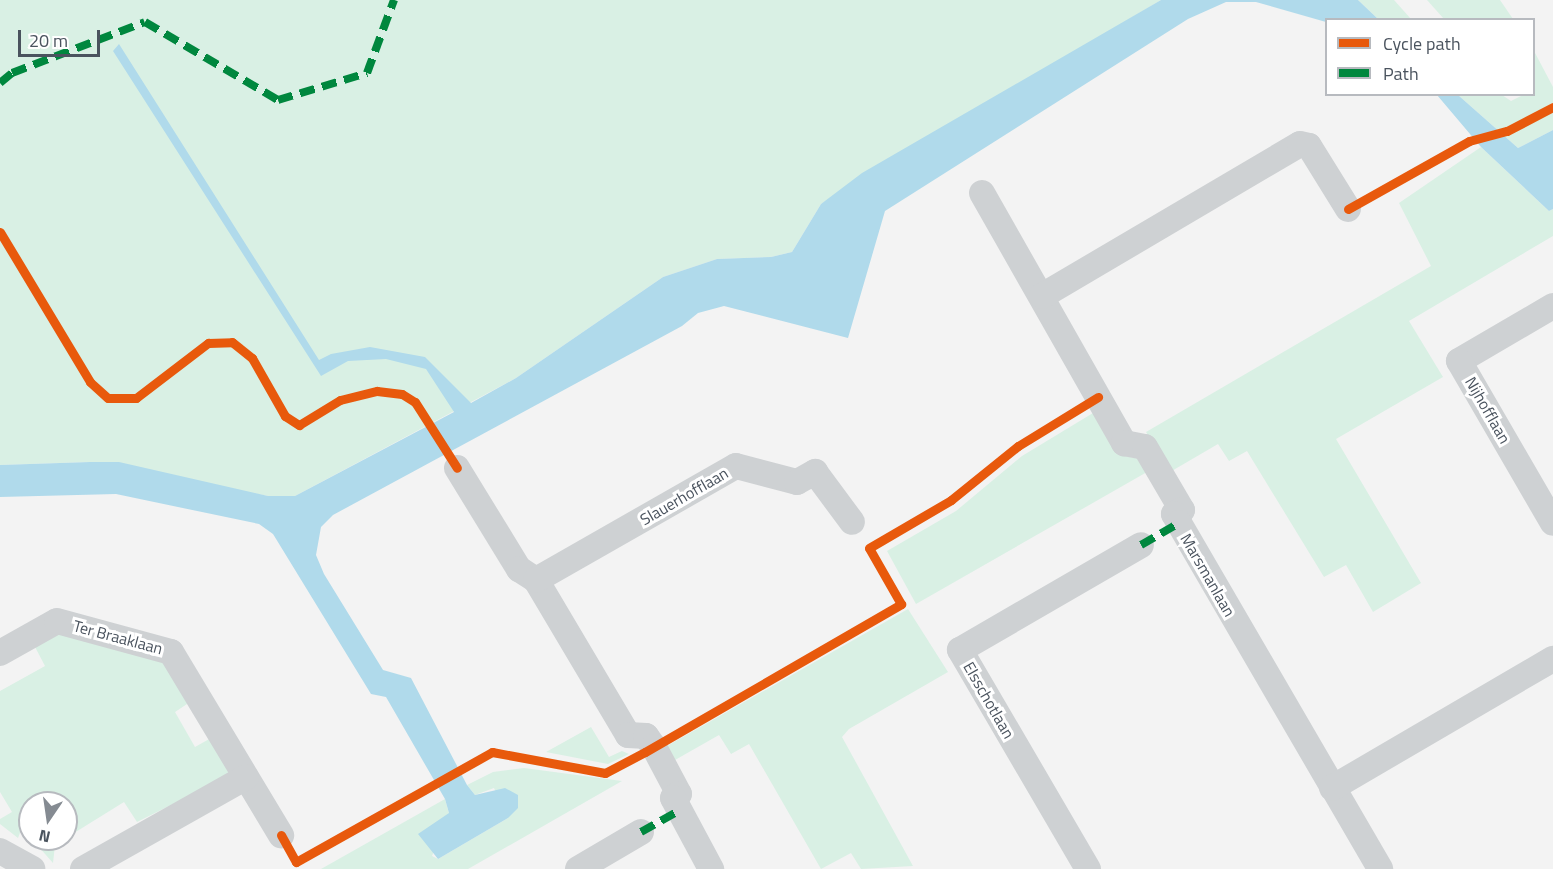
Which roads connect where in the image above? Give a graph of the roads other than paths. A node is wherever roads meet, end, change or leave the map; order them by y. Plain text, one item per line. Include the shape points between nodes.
1 (982, 193) dead end
2 (1348, 209) dead end
3 (1042, 296) junction
4 (1553, 306) edge
5 (457, 468) dead end
6 (852, 522) dead end
7 (1553, 523) edge
8 (1141, 545) dead end
9 (536, 580) junction
10 (0, 653) edge
11 (1553, 659) edge
12 (246, 777) junction
13 (1332, 788) junction
14 (641, 832) dead end
15 (280, 835) dead end
16 (0, 851) edge
17 (32, 869) edge
18 (83, 869) edge
19 (578, 869) edge
20 (711, 869) edge
21 (1088, 869) edge
22 (1380, 869) edge

1 - 3 street, Marsmanlaan
2 - 3 street via 1309,146 1300,144
3 - 13 street, Marsmanlaan via 1124,443 1144,447 1182,510 1174,514
4 - 7 street, Nijhofflaan via 1459,361
5 - 9 street via 519,569
6 - 9 street, Slauerhofflaan via 815,472 797,482 736,466
8 - 21 street, Elsschotlaan via 960,650
9 - 20 street via 628,735 646,736 654,747 679,794 673,798
10 - 12 street, Ter Braaklaan via 57,621 171,652
11 - 13 street
12 - 15 street, Ter Braaklaan
12 - 18 street
13 - 22 street, Marsmanlaan
14 - 19 street
16 - 17 street

